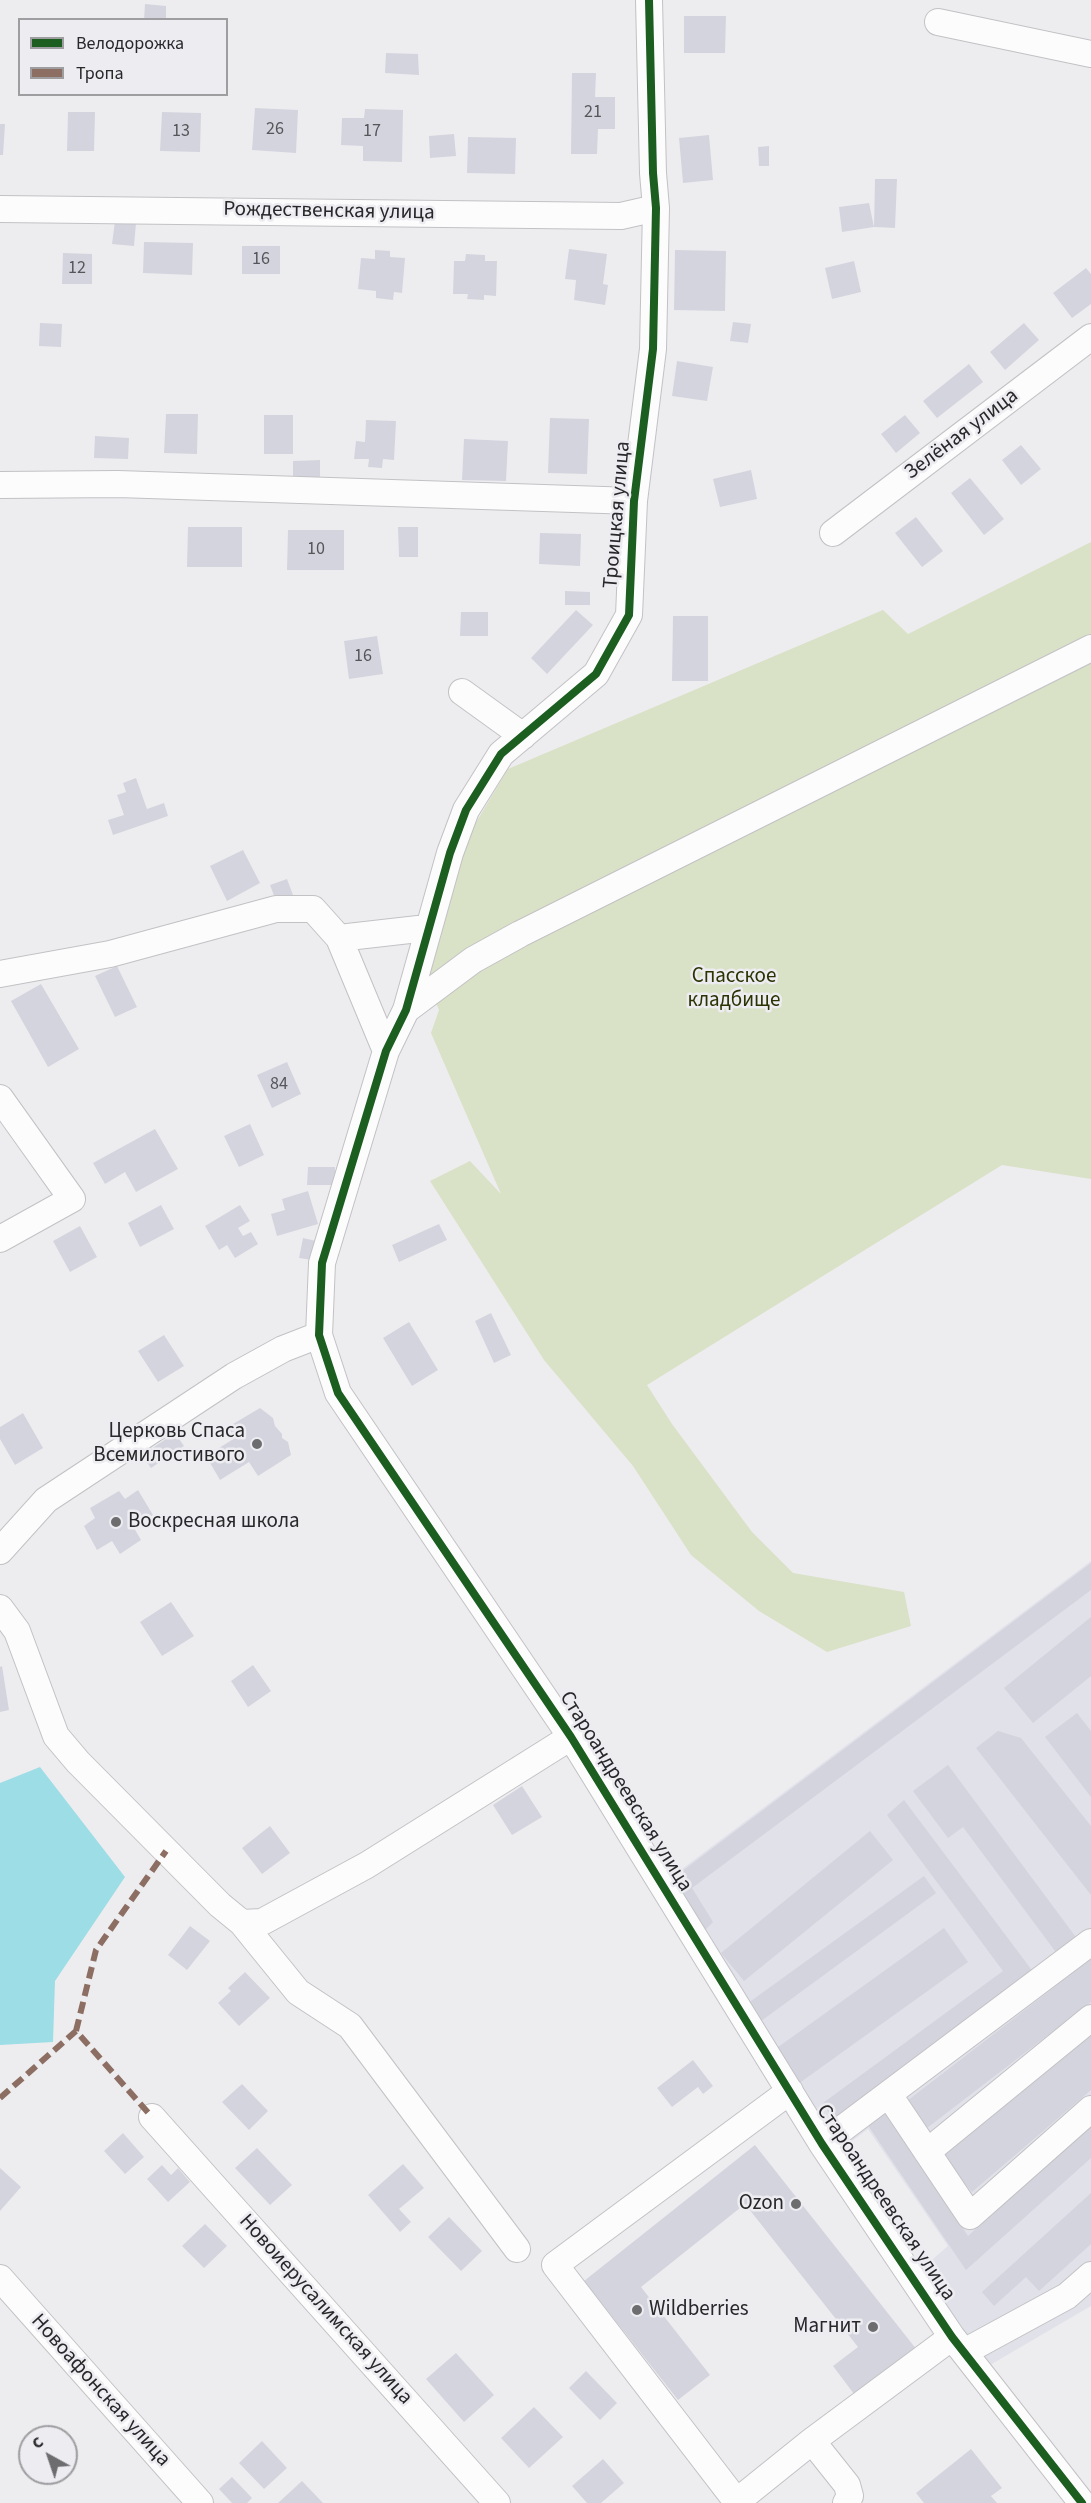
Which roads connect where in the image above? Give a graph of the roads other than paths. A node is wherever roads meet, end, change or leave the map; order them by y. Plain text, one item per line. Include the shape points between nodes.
1 (650, 0) edge
2 (938, 22) dead end
3 (1091, 54) edge
4 (656, 208) junction
5 (0, 209) edge
6 (1091, 337) edge
7 (0, 485) edge
8 (634, 501) junction
9 (833, 533) dead end
10 (1091, 648) edge
11 (462, 692) dead end
12 (523, 736) junction
13 (427, 928) junction
14 (339, 938) junction
15 (0, 974) edge
16 (406, 1010) junction
17 (386, 1051) junction
18 (0, 1098) edge
19 (0, 1239) edge
20 (319, 1335) junction
21 (0, 1551) edge
22 (0, 1608) edge
23 (571, 1737) junction
24 (242, 1923) junction
25 (1091, 1942) edge
26 (1091, 2018) edge
27 (790, 2091) junction
28 (889, 2095) junction
29 (1091, 2109) edge
30 (152, 2117) dead end
31 (822, 2144) junction
32 (927, 2152) junction
33 (517, 2249) dead end
34 (1091, 2275) edge
35 (0, 2278) edge
36 (958, 2344) junction
37 (812, 2440) junction
38 (200, 2503) edge
39 (497, 2503) edge
40 (736, 2503) edge
41 (846, 2503) edge
42 (1082, 2503) edge

1 - 4 street, Троицкая улица
2 - 3 street
4 - 5 street, Рождественская улица via 621,216
4 - 8 street, Троицкая улица via 653,349
6 - 9 street, Зелёная улица
7 - 8 street via 118,484
8 - 12 street, Троицкая улица via 629,615 596,674
10 - 16 street via 520,934 473,960
11 - 12 street
12 - 13 street, Троицкая улица via 501,754 466,810
13 - 14 street
13 - 16 street, Троицкая улица
14 - 15 street via 313,909 276,909 110,954
14 - 17 street
16 - 17 street, Староандреевская улица
17 - 20 street, Староандреевская улица via 322,1263
18 - 19 street via 72,1199
20 - 21 street via 283,1349 234,1376 46,1500
20 - 23 street, Староандреевская улица via 338,1392
22 - 24 street via 17,1631 56,1736
23 - 24 street via 367,1865 262,1922
23 - 27 street, Староандреевская улица
24 - 33 street via 298,1992 350,2026
25 - 28 street
26 - 32 street
27 - 31 street, Староандреевская улица
27 - 40 street via 555,2265
28 - 31 street
28 - 32 street
29 - 32 street via 970,2216
30 - 39 street, Новоиерусалимская улица
31 - 36 street, Староандреевская улица
34 - 36 street via 1067,2296
35 - 38 street, Новоафонская улица
36 - 37 street
36 - 42 street, Староандреевская улица
37 - 40 street
37 - 41 street via 847,2485 850,2496

